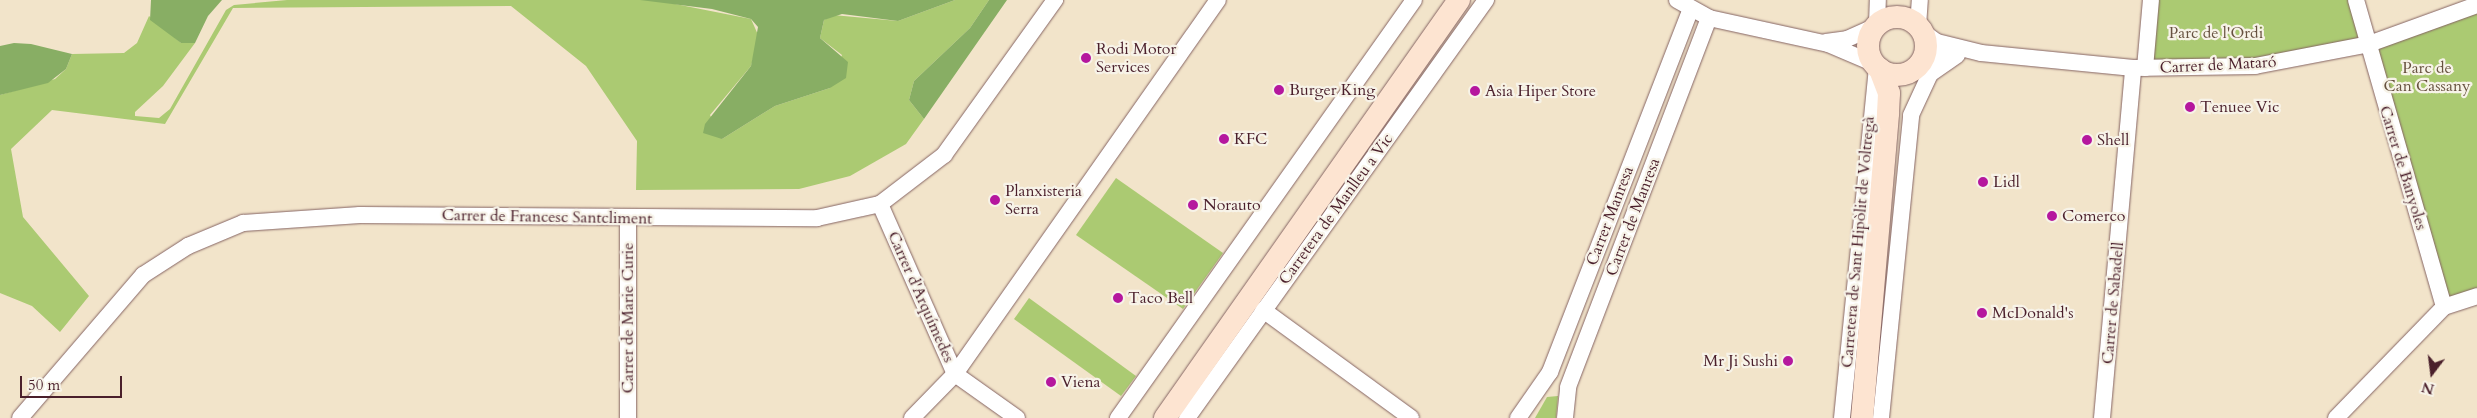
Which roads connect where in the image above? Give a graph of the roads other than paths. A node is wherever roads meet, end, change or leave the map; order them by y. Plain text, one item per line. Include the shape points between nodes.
1 (1054, 0) edge
2 (1218, 0) edge
3 (1414, 0) edge
4 (1459, 0) edge
5 (1486, 0) edge
6 (1878, 0) edge
7 (1920, 0) edge
8 (2151, 0) edge
9 (2356, 0) edge
10 (1684, 4) edge
11 (2477, 5) edge
12 (1709, 18) junction
13 (1911, 19) edge
14 (1875, 26) junction
15 (1816, 42) junction
16 (2369, 44) junction
17 (1981, 53) junction
18 (1957, 55) junction
19 (1918, 65) junction
20 (1877, 67) junction
21 (2139, 68) junction
22 (1888, 115) junction
23 (1905, 162) junction
24 (880, 204) junction
25 (628, 218) junction
26 (2477, 296) edge
27 (2444, 307) junction
28 (1263, 310) junction
29 (955, 374) junction
30 (20, 418) edge
31 (628, 418) edge
32 (912, 418) edge
33 (1017, 418) edge
34 (1118, 418) edge
35 (1165, 418) edge
36 (1187, 418) edge
37 (1411, 418) edge
38 (1518, 418) edge
39 (1566, 418) edge
40 (1842, 418) edge
41 (1862, 418) edge
42 (1881, 418) edge
43 (2102, 418) edge
44 (2336, 418) edge

1 - 24 street, Carrer de Francesc Santcliment via 944,155
2 - 29 street
3 - 34 street
4 - 35 street, Carretera de Manlleu a Vic
5 - 28 street, Carretera de Manlleu a Vic
6 - 14 street
7 - 13 street
8 - 21 street, Carrer de Sabadell
9 - 16 street, Carrer de Banyoles
10 - 12 street
10 - 38 street, Carrer Manresa via 1550,372
11 - 16 street, Carrer de Mataró
12 - 15 street
12 - 39 street, Carrer de Manresa via 1568,387
13 - 14 street
13 - 17 street, Carrer de Mataró via 1937,42
13 - 19 street via 1926,47
14 - 15 street via 1847,39
14 - 20 street via 1868,47
15 - 20 street
16 - 21 street, Carrer de Mataró via 2255,66
16 - 27 street, Carrer de Banyoles
17 - 18 street, Carrer de Mataró
17 - 21 street, Carrer de Mataró
18 - 19 street, Carrer de Mataró
18 - 23 street, Carretera de Sant Hipòlit de Voltregà via 1930,74 1917,94
19 - 20 street via 1899,74
19 - 22 street, Carretera de Sant Hipòlit de Voltregà via 1895,92
20 - 22 street, Carretera de Sant Hipòlit de Voltregà via 1889,92
20 - 40 street, Carretera de Sant Hipòlit de Voltregà
21 - 43 street, Carrer de Sabadell
22 - 23 street, Carretera de Sant Hipòlit de Voltregà
22 - 41 street, Carretera de Sant Hipòlit de Voltregà
23 - 42 street, Carretera de Sant Hipòlit de Voltregà
24 - 25 street, Carrer de Francesc Santcliment via 817,218
24 - 29 street, Carrer d'Arquímedes
25 - 30 street, Carrer de Francesc Santcliment via 360,215 242,223 188,246 143,275
25 - 31 street, Carrer de Marie Curie
26 - 27 street
27 - 44 street
28 - 36 street, Carretera de Manlleu a Vic
28 - 37 street
29 - 32 street
29 - 33 street, Carrer d'Arquímedes

